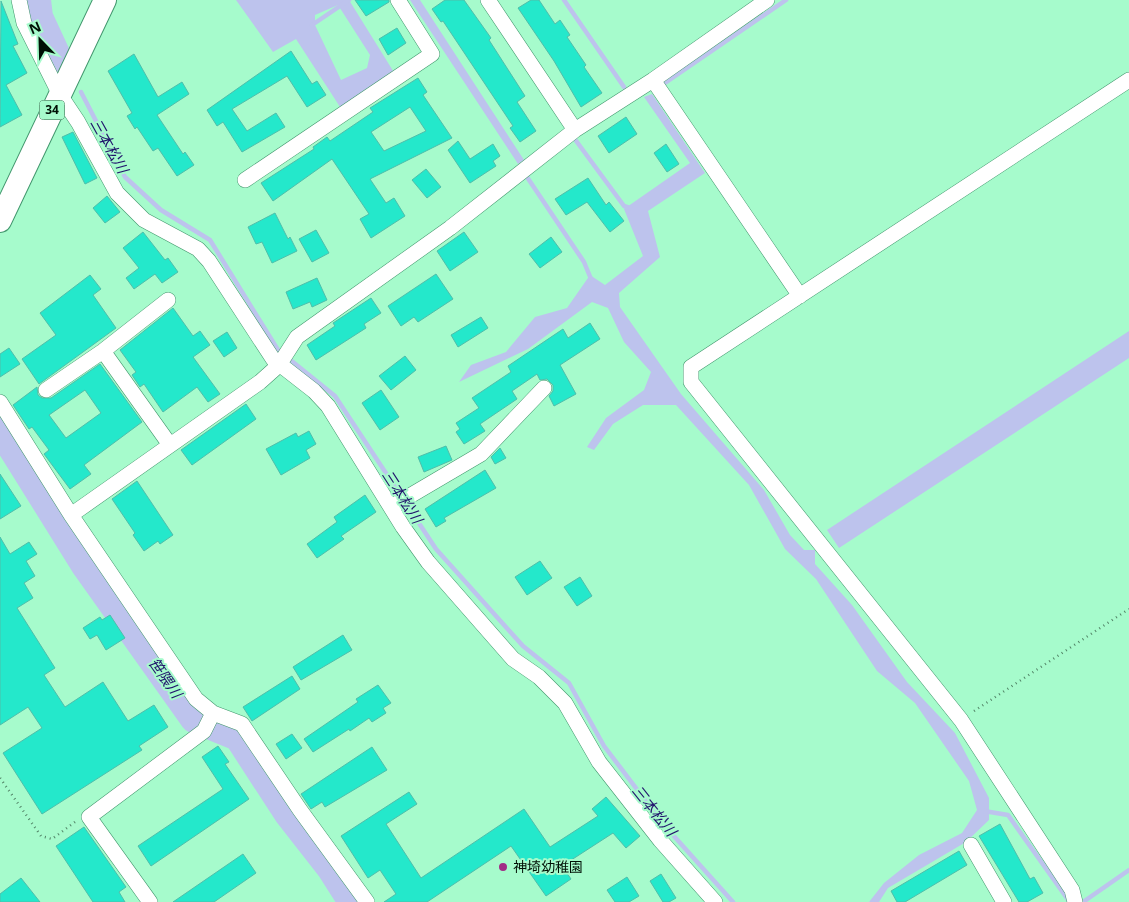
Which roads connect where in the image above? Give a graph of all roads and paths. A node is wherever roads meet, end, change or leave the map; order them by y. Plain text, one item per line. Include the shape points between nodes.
1 (19, 0) edge
2 (105, 0) edge
3 (398, 0) edge
4 (488, 0) edge
5 (767, 0) edge
6 (653, 80) junction
7 (1129, 80) edge
8 (60, 95) junction
9 (575, 130) junction
10 (245, 180) dead end
11 (0, 221) edge
12 (800, 296) junction
13 (168, 300) dead end
14 (103, 351) junction
15 (279, 365) junction
16 (544, 388) dead end
17 (46, 390) dead end
18 (0, 402) edge
19 (170, 445) junction
20 (391, 507) junction
21 (71, 515) junction
22 (1129, 609) edge
23 (213, 713) junction
24 (961, 720) junction
25 (0, 778) edge
26 (89, 817) junction
27 (971, 845) dead end
28 (1074, 900) edge
29 (150, 902) edge
30 (368, 902) edge
31 (715, 902) edge
32 (1004, 902) edge

1 - 8 street via 24,23
2 - 8 highway, 34
3 - 10 street via 432,54
4 - 9 street
5 - 6 street
6 - 9 street
6 - 12 street
7 - 12 street
8 - 11 highway, 34
8 - 15 street via 117,193 144,220 198,249
9 - 15 street via 450,228 297,337
12 - 24 street via 691,367 692,382
13 - 14 street
14 - 17 street
14 - 19 street
15 - 19 street
15 - 20 street via 314,391 328,406
16 - 20 street via 481,454
18 - 21 street
19 - 21 street
20 - 31 street via 428,562 507,652 565,703 599,762 660,840
21 - 23 street via 196,699
22 - 24 path
23 - 26 street via 204,732
23 - 30 street via 242,724
24 - 28 street via 1072,890
25 - 26 path via 41,836 52,839 81,818
26 - 29 street
27 - 32 street

